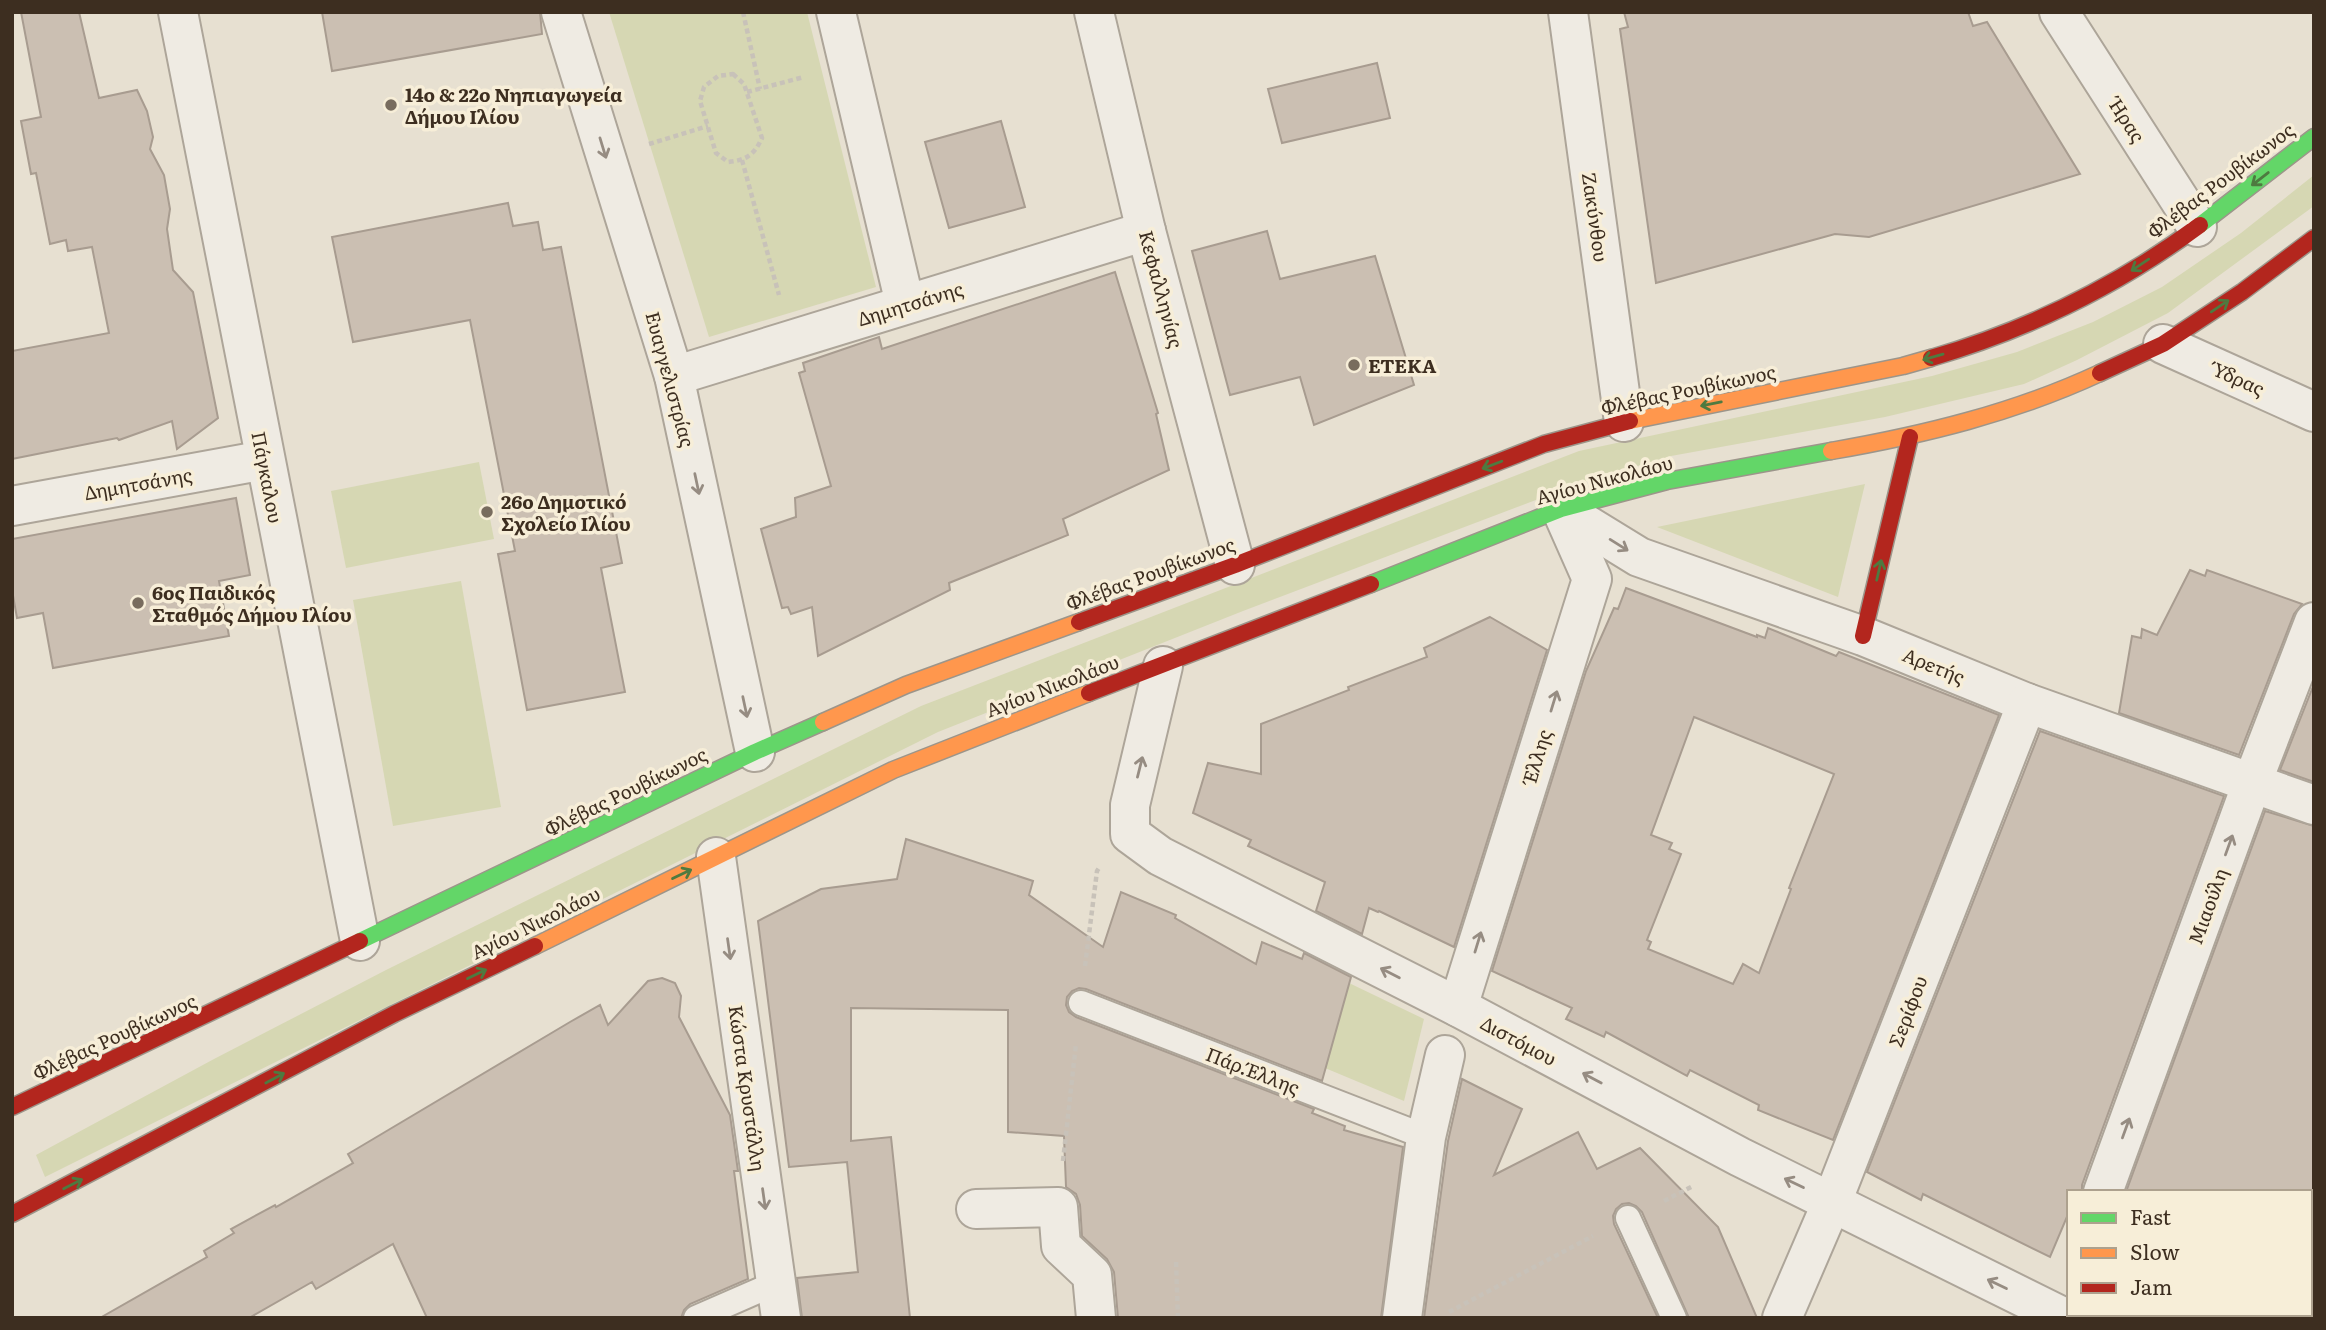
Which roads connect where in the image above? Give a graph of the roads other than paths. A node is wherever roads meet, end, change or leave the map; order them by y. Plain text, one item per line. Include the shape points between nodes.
1 (178, 12) edge
2 (561, 12) edge
3 (836, 12) edge
4 (1094, 12) edge
5 (1568, 12) edge
6 (2059, 12) edge
7 (2314, 137) edge
8 (2197, 227) junction
9 (1146, 231) junction
10 (2314, 238) edge
11 (905, 304) junction
12 (2164, 344) junction
13 (674, 376) junction
14 (2314, 412) edge
15 (1624, 422) junction
16 (1910, 437) junction
17 (264, 460) junction
18 (12, 506) edge
19 (1561, 509) junction
20 (1235, 565) junction
21 (2314, 622) edge
22 (1863, 636) junction
23 (1163, 666) junction
24 (2027, 703) junction
25 (755, 752) junction
26 (2252, 783) junction
27 (2314, 805) edge
28 (716, 858) junction
29 (360, 941) junction
30 (1080, 1003) dead end
31 (1458, 1007) junction
32 (1445, 1055) dead end
33 (12, 1107) edge
34 (1426, 1137) junction
35 (2104, 1190) edge
36 (1832, 1202) junction
37 (976, 1209) dead end
38 (12, 1214) edge
39 (1628, 1218) dead end
40 (779, 1300) edge
41 (2062, 1309) edge
42 (696, 1318) edge
43 (1096, 1318) edge
44 (1402, 1318) edge
45 (1674, 1318) edge
46 (1782, 1318) edge

1 - 17 street, Πάγκαλου
2 -> 13 street, Ευαγγελιστρίας
3 - 11 street
4 - 9 street, Κεφαλληνίας
5 - 15 street, Ζακύνθου
6 - 8 street, Ήρας
7 -> 8 street, Φλέβας Ρουβίκωνος
8 -> 15 street, Φλέβας Ρουβίκωνος via 2117,280 1982,343 1903,366
9 - 11 street, Δημητσάνης
9 - 20 street, Κεφαλληνίας
12 -> 10 street
11 - 13 street, Δημητσάνης
12 - 14 street, Ύδρας
12 - 16 street, Αγίου Νικολάου via 2010,409
13 -> 25 street, Ευαγγελιστρίας
15 -> 20 street, Φλέβας Ρουβίκωνος via 1545,444
16 - 19 street, Αγίου Νικολάου via 1667,481
22 -> 16 street
17 - 18 street, Δημητσάνης
17 - 29 street, Πάγκαλου
19 -> 22 street, Αρετής via 1639,557
19 - 23 street, Αγίου Νικολάου
31 -> 19 street, Έλλης via 1592,579
20 - 25 street, Φλέβας Ρουβίκωνος via 906,685
21 - 26 street, Μιαούλη
22 - 24 street, Αρετής
23 - 28 street, Αγίου Νικολάου via 893,770
31 -> 23 street, Διστόμου via 1160,856 1130,834 1130,805
24 - 26 street, Αρετής
24 - 36 street, Σερίφου
25 - 29 street, Φλέβας Ρουβίκωνος
26 - 27 street, Αρετής
35 -> 26 street, Μιαούλη
38 -> 28 street, Αγίου Νικολάου via 394,1014
28 -> 40 street, Κώστα Κρυστάλλη
29 - 33 street, Φλέβας Ρουβίκωνος
30 - 34 lane, Πάρ.Έλλης
36 -> 31 street, Διστόμου
32 - 34 street
34 - 44 street
41 -> 36 street, Διστόμου
36 - 46 street, Σερίφου
37 - 43 street via 1058,1207 1061,1246 1092,1275
39 - 45 lane
40 - 42 lane

